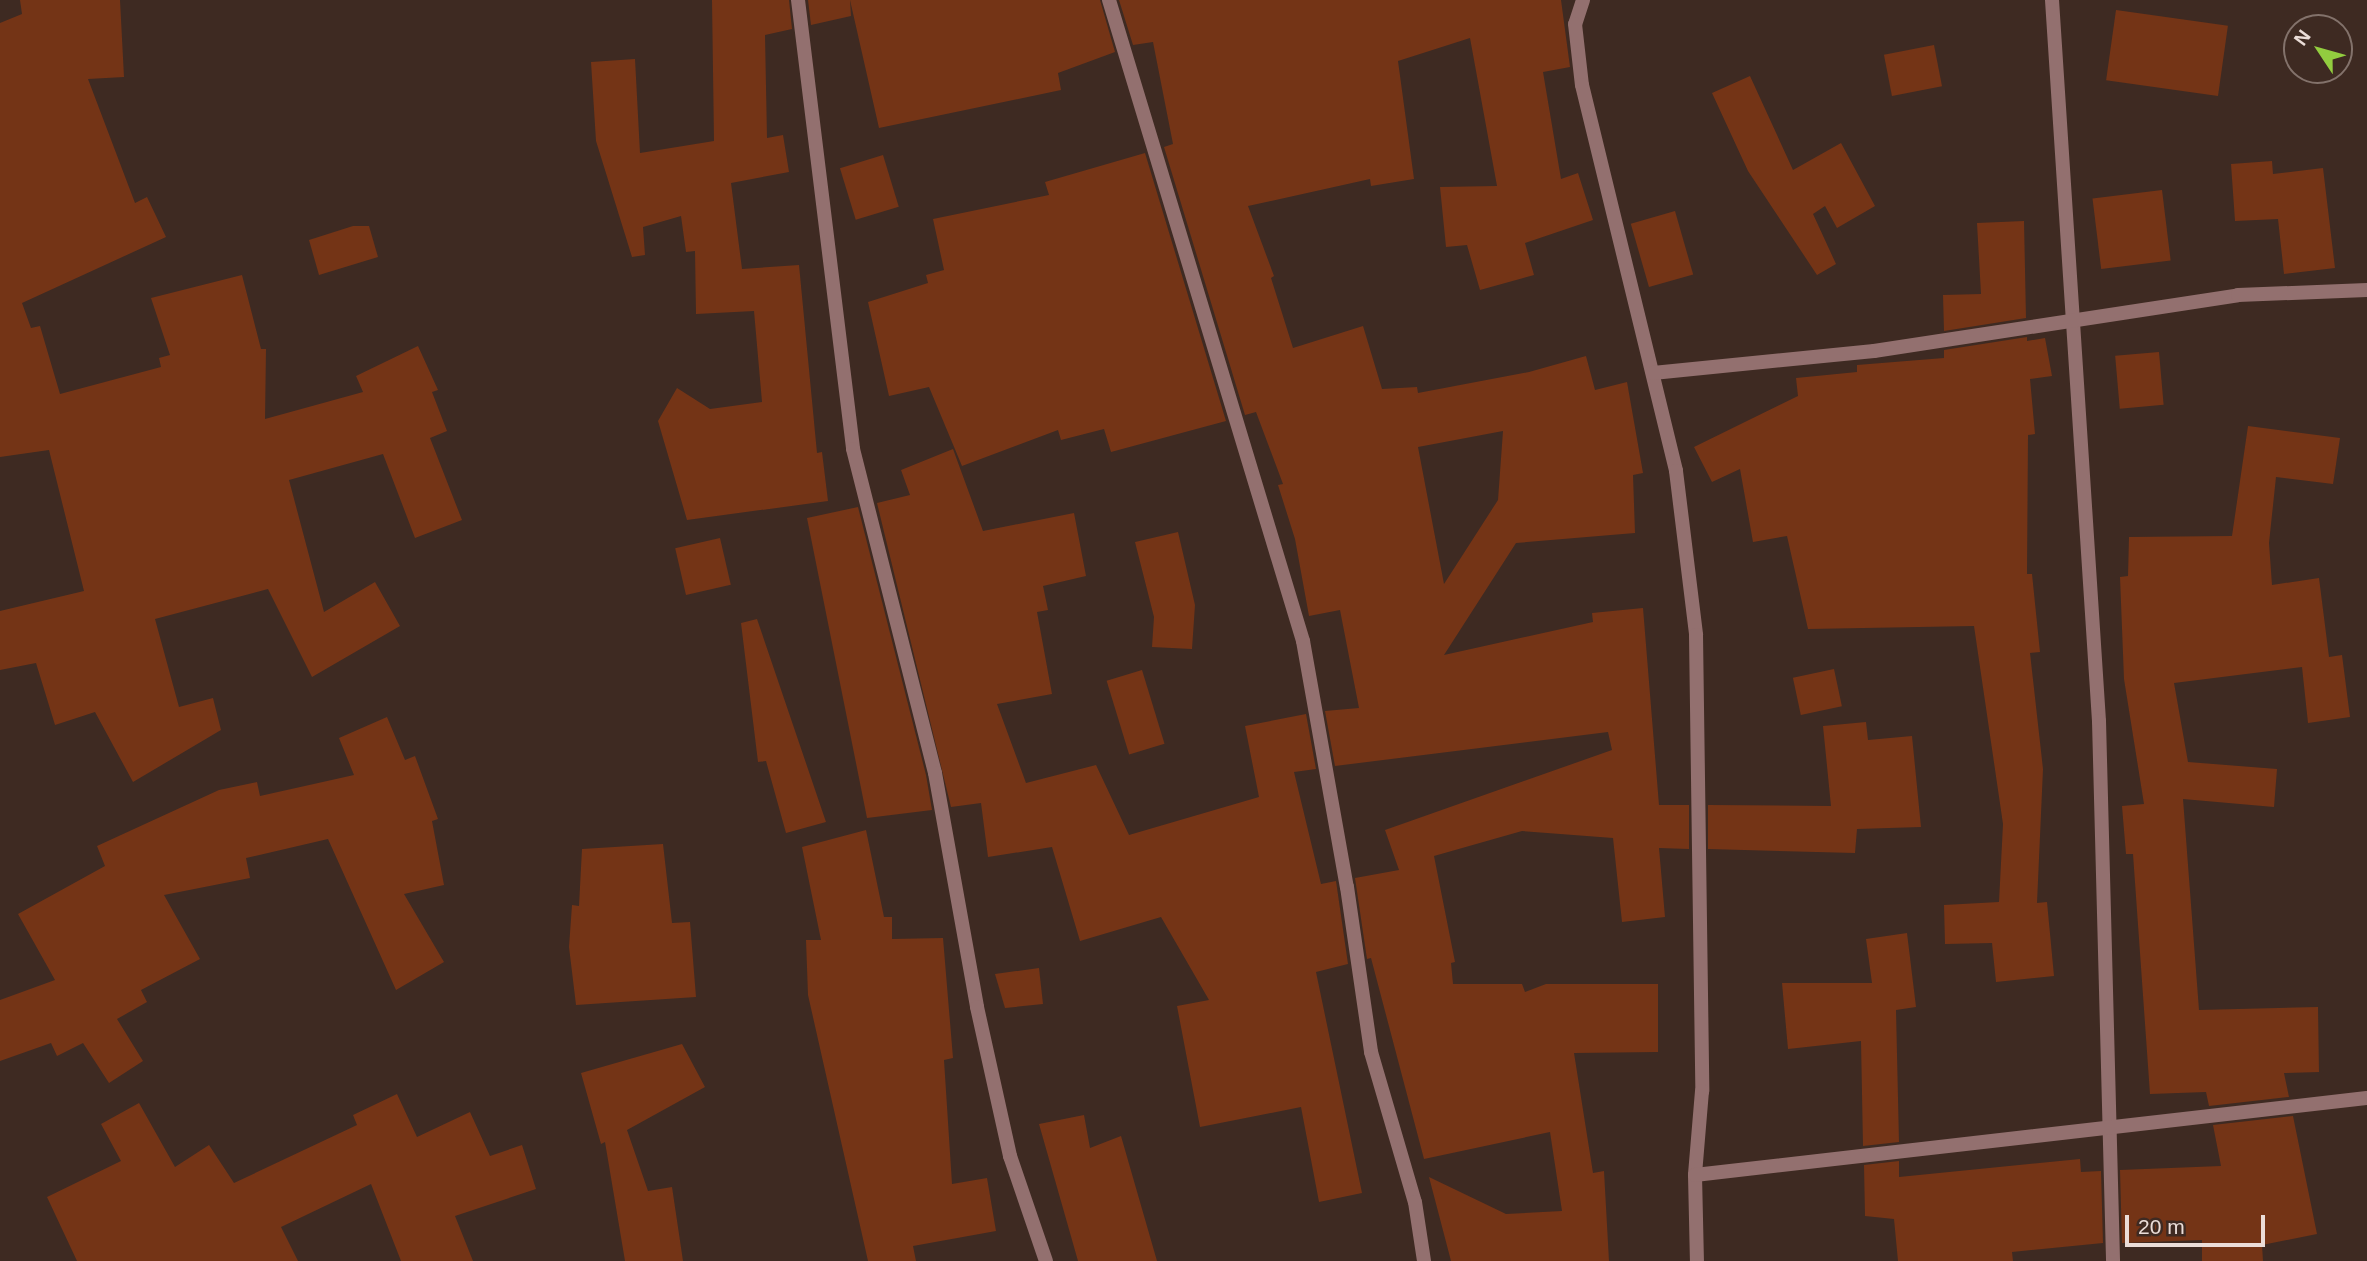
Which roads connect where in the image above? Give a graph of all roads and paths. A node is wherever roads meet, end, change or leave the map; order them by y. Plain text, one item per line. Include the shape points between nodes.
1 (798, 0) edge
2 (1109, 0) edge
3 (1583, 0) edge
4 (2052, 0) edge
5 (2367, 290) edge
6 (2076, 320) junction
7 (1653, 373) junction
8 (2367, 1098) edge
9 (2111, 1131) junction
10 (1695, 1175) junction
11 (1046, 1261) edge
12 (1424, 1261) edge
13 (1697, 1261) edge
14 (2113, 1261) edge

1 - 11 street via 853,449 935,773 977,1007 1010,1156
2 - 12 street via 1303,641 1348,887 1371,1052 1415,1202
3 - 7 street via 1575,24 1583,85 1601,177
4 - 6 street
5 - 6 street via 2238,295
6 - 7 street via 1874,351
6 - 9 street via 2099,721
7 - 10 street via 1676,471 1696,635 1702,1091
8 - 9 street
9 - 10 street
9 - 14 street
10 - 13 street

